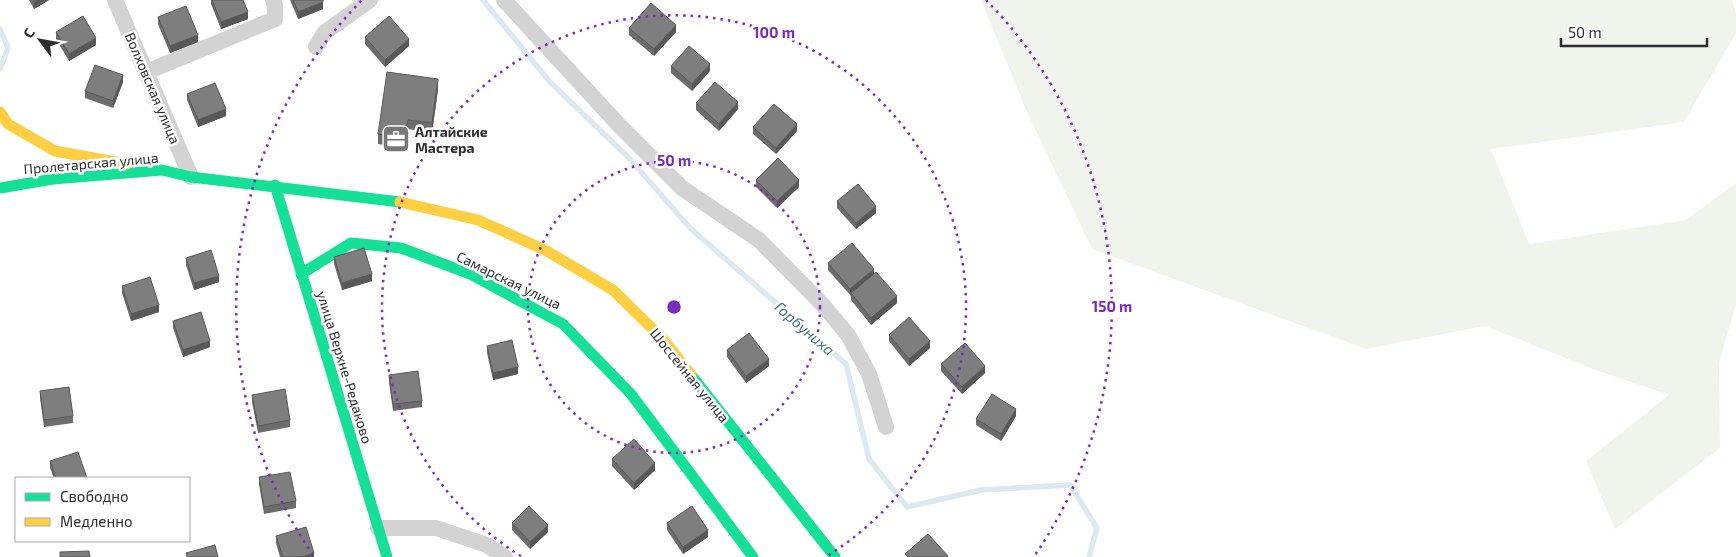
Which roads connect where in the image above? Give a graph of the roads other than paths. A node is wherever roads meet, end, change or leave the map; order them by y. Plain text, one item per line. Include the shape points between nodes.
1 (115, 0) edge
2 (273, 0) edge
3 (370, 0) edge
4 (504, 0) edge
5 (316, 47) dead end
6 (146, 72) junction
7 (0, 112) edge
8 (162, 170) junction
9 (191, 176) junction
10 (275, 185) junction
11 (0, 188) edge
12 (301, 274) junction
13 (886, 427) dead end
14 (378, 528) junction
15 (386, 557) edge
16 (505, 557) edge
17 (753, 557) edge
18 (835, 557) edge

1 - 6 street, Волховская улица
2 - 6 street via 275,19
3 - 5 street via 324,33
4 - 13 street via 682,188 759,240 823,305 848,335 869,374
6 - 9 street, Волховская улица
7 - 8 main road via 8,124 55,151
8 - 9 main road, Пролетарская улица
8 - 11 main road, Пролетарская улица via 53,179
9 - 10 main road, Пролетарская улица
10 - 12 main road, улица Верхне-Редаково
10 - 18 main road, Шоссейная улица via 393,200 478,220 545,250 613,290 663,339
12 - 14 main road, улица Верхне-Редаково
12 - 17 main road, Самарская улица via 352,243 401,248 470,274 563,324 631,394
14 - 15 main road, улица Верхне-Редаково
14 - 16 street via 436,528 487,545

